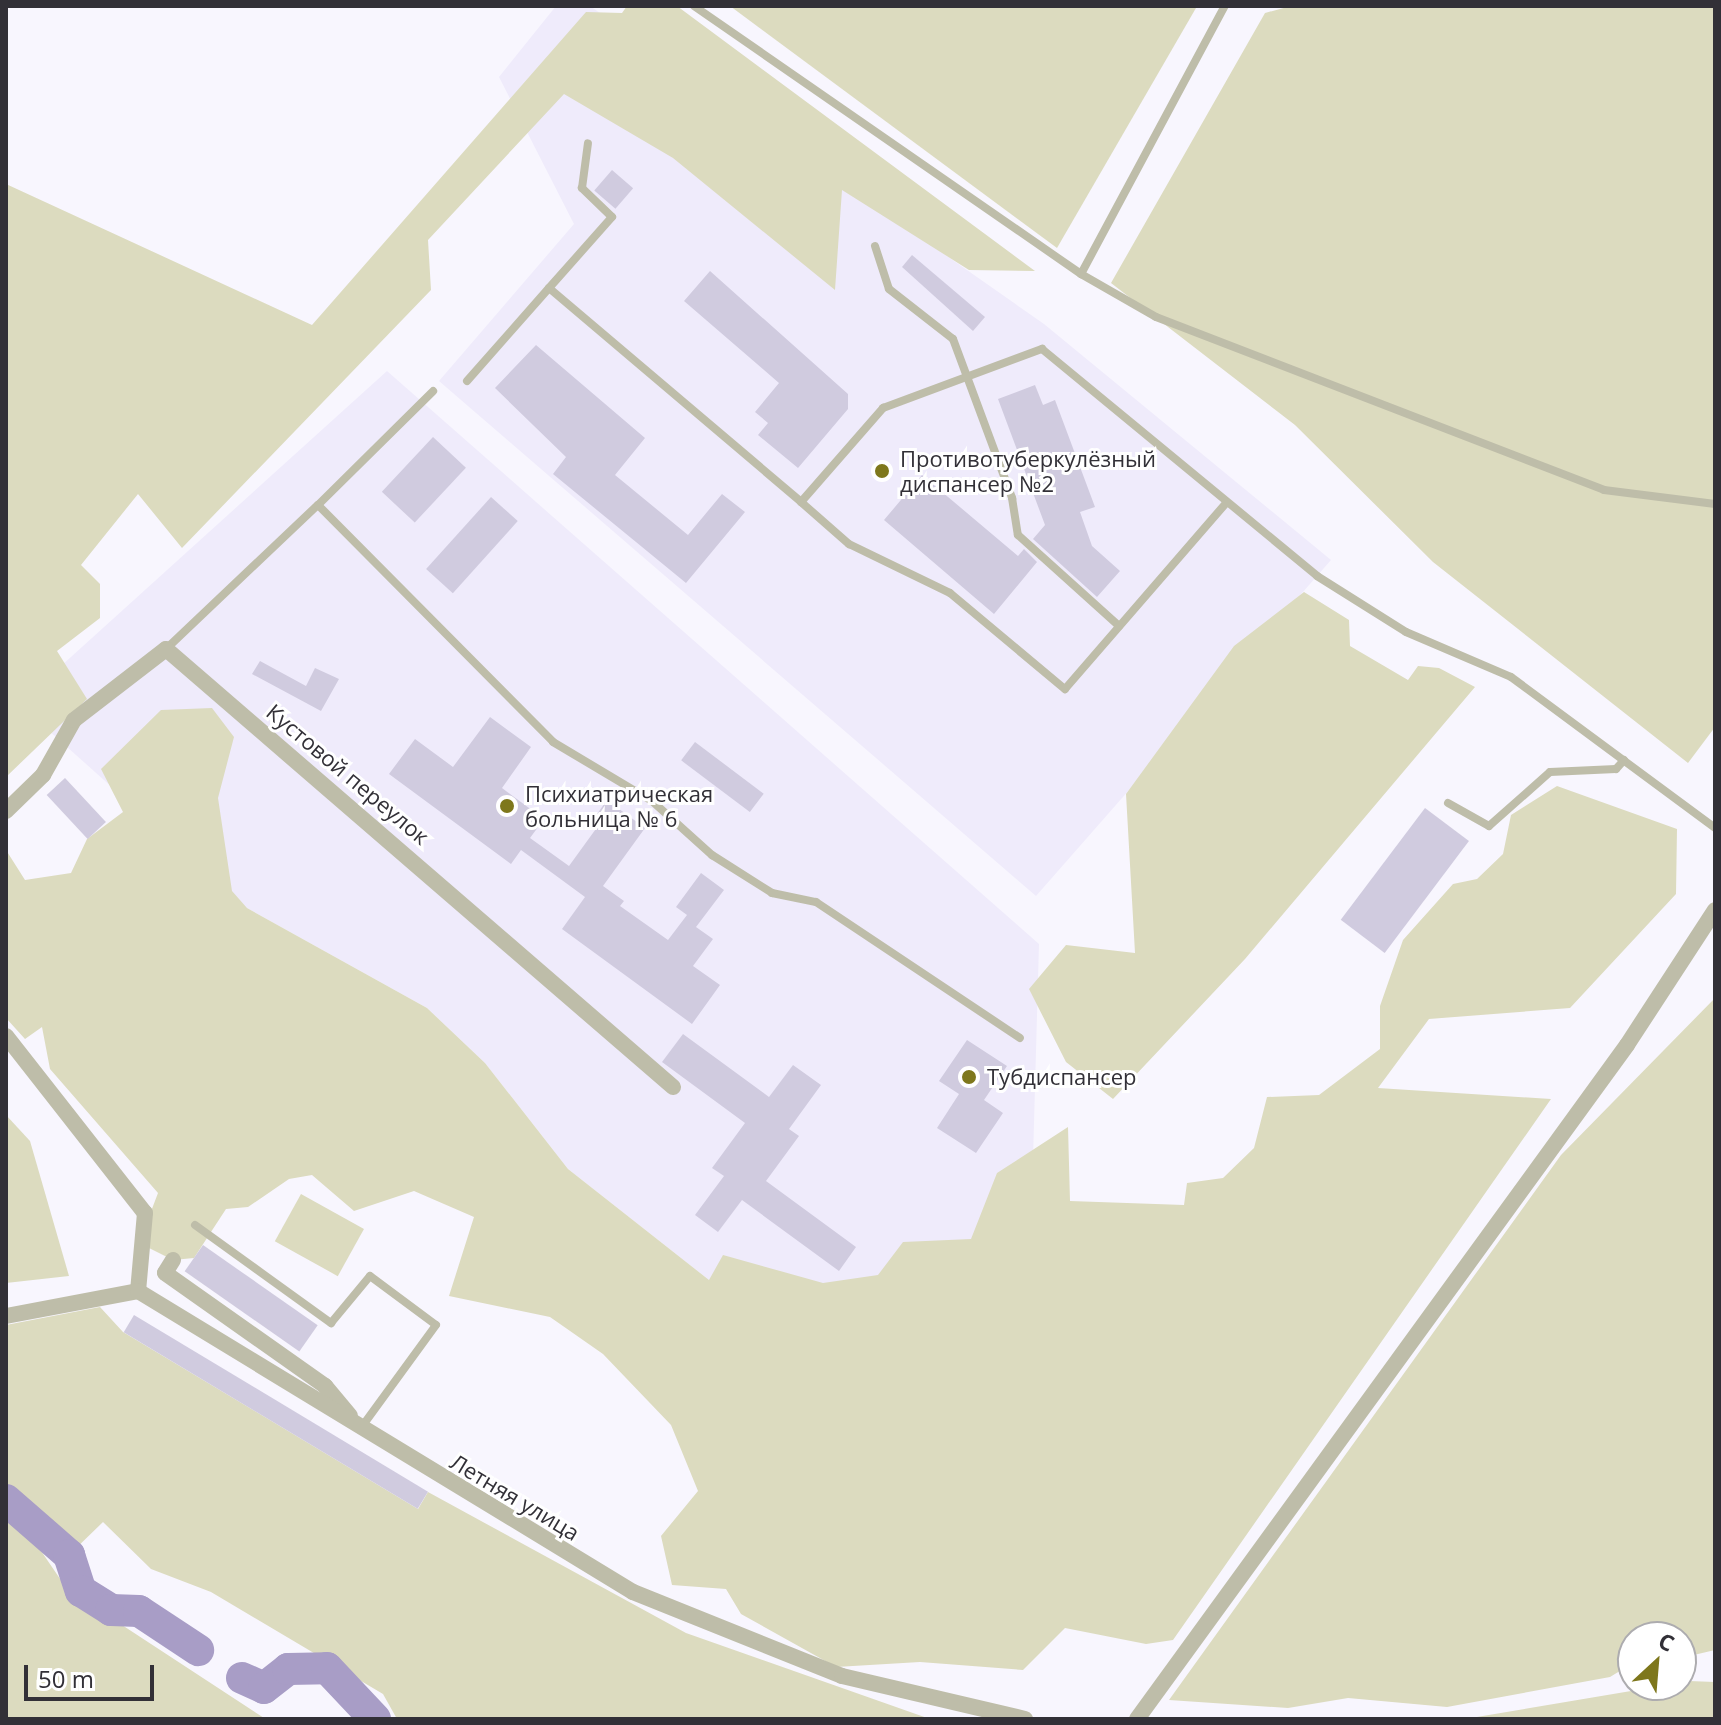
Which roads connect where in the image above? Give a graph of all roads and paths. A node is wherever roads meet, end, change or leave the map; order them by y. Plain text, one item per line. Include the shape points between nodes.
1 (694, 6) edge
2 (1225, 6) edge
3 (588, 143) dead end
4 (875, 246) dead end
5 (1081, 274) junction
6 (549, 288) junction
7 (969, 376) junction
8 (467, 381) dead end
9 (433, 391) dead end
10 (801, 502) junction
11 (1227, 502) junction
12 (1715, 504) edge
13 (318, 505) junction
14 (1119, 626) junction
15 (166, 649) junction
16 (1624, 760) junction
17 (1448, 803) dead end
18 (6, 811) edge
19 (1715, 828) edge
20 (1715, 910) edge
21 (6, 1036) edge
22 (1020, 1038) dead end
23 (673, 1087) dead end
24 (195, 1225) dead end
25 (173, 1260) dead end
26 (138, 1291) junction
27 (6, 1316) edge
28 (360, 1429) junction
29 (1025, 1719) edge
30 (1137, 1719) edge

1 - 5 lane
2 - 5 lane
3 - 6 lane via 582,188 612,217
4 - 7 lane via 889,289 953,339
5 - 12 lane via 1156,317 1604,490
6 - 8 lane
6 - 10 lane
7 - 10 lane via 883,408
7 - 11 lane via 1042,349
7 - 14 lane via 1018,535
9 - 13 lane
10 - 14 lane via 849,544 950,593 1065,689
11 - 14 lane
11 - 16 lane via 1317,576 1406,632 1511,677
13 - 15 lane
13 - 22 lane via 553,742 652,801 712,855 760,885 816,902
15 - 18 street via 74,720 43,775
15 - 23 street, Кустовой переулок
16 - 17 lane via 1616,769 1550,772 1489,826
16 - 19 lane
20 - 30 street via 1627,1045
21 - 26 street via 145,1213
24 - 28 lane via 331,1323 370,1276 436,1325
25 - 28 street via 165,1273 325,1386
26 - 27 street
26 - 28 street, Летняя улица
28 - 29 street, Летняя улица via 633,1592 737,1640 842,1676

